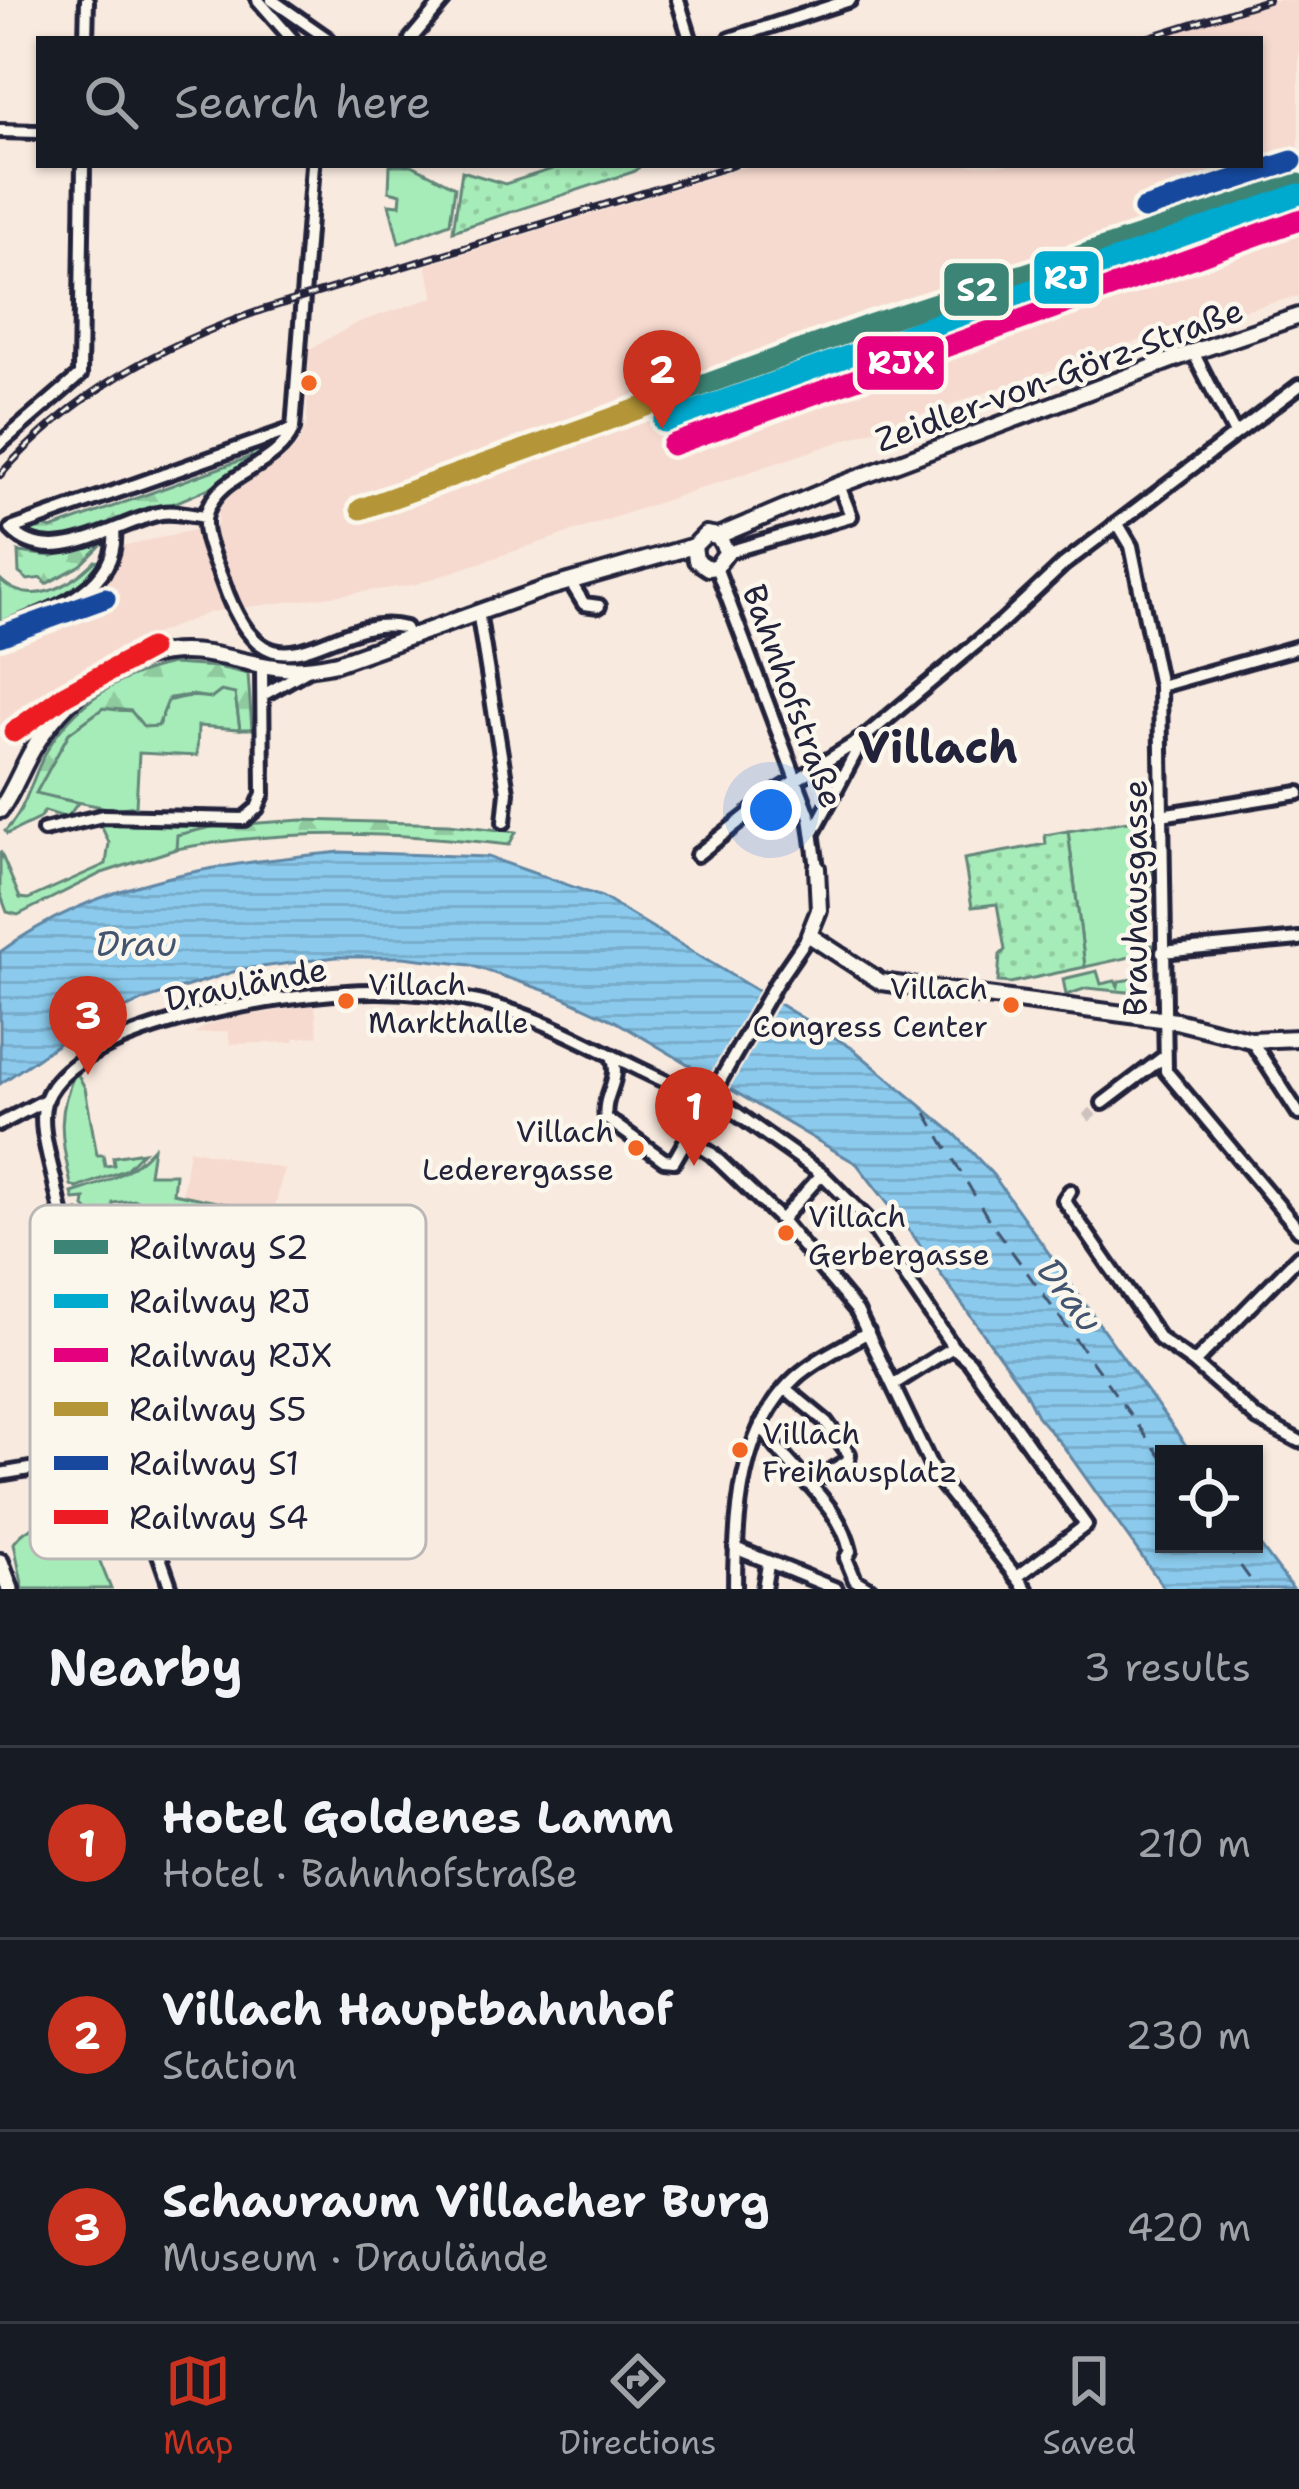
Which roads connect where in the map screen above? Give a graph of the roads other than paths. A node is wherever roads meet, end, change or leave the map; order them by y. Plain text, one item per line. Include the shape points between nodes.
1 (86, 0) edge
2 (258, 0) edge
3 (272, 0) edge
4 (444, 0) edge
5 (678, 0) edge
6 (850, 0) edge
7 (86, 36) edge
8 (289, 36) edge
9 (324, 36) edge
10 (414, 36) edge
11 (689, 36) edge
12 (739, 36) edge
13 (0, 131) edge
14 (36, 132) edge
15 (83, 168) edge
16 (313, 168) edge
17 (1299, 316) edge
18 (1193, 352) junction
19 (1299, 386) edge
20 (292, 429) junction
21 (1234, 432) junction
22 (0, 444) edge
23 (838, 485) junction
24 (205, 518) junction
25 (1118, 524) junction
26 (114, 530) junction
27 (718, 536) junction
28 (694, 546) junction
29 (727, 552) junction
30 (716, 567) junction
31 (570, 581) junction
32 (598, 606) dead end
33 (478, 611) junction
34 (0, 632) edge
35 (410, 636) junction
36 (1299, 647) edge
37 (262, 668) junction
38 (308, 669) junction
39 (1160, 686) junction
40 (263, 694) junction
41 (865, 737) junction
42 (795, 781) junction
43 (1299, 793) edge
44 (0, 810) edge
45 (1162, 815) junction
46 (505, 822) dead end
47 (44, 830) dead end
48 (814, 831) junction
49 (697, 855) dead end
50 (817, 868) joint
51 (809, 935) junction
52 (1299, 940) edge
53 (1162, 952) junction
54 (1162, 1020) junction
55 (1299, 1038) edge
56 (1251, 1040) junction
57 (1165, 1056) junction
58 (613, 1059) junction
59 (678, 1087) dead end
60 (46, 1099) junction
61 (1103, 1103) tunnel mouth
62 (730, 1109) dead end
63 (1299, 1114) edge
64 (0, 1124) edge
65 (688, 1138) junction
66 (822, 1174) junction
67 (1070, 1191) dead end
68 (60, 1205) edge
69 (781, 1220) junction
70 (1294, 1226) edge
71 (1299, 1256) edge
72 (868, 1331) junction
73 (953, 1346) junction
74 (1194, 1363) junction
75 (894, 1384) junction
76 (786, 1390) junction
77 (761, 1424) junction
78 (1299, 1441) edge
79 (30, 1469) edge
80 (0, 1474) edge
81 (808, 1484) junction
82 (735, 1548) junction
83 (161, 1559) edge
84 (0, 1562) edge
85 (768, 1564) junction
86 (1017, 1577) junction
87 (10, 1589) edge
88 (171, 1589) edge
89 (734, 1589) edge
90 (764, 1589) edge
91 (836, 1589) edge
92 (870, 1589) edge
93 (1027, 1589) edge

1 - 7 street
2 - 8 street
3 - 9 street
4 - 10 street
5 - 11 street
6 - 12 street
13 - 14 street
15 - 22 street via 80,375
16 - 20 street
17 - 18 street, Zeidler-von-Görz-Straße
18 - 21 street
18 - 23 street, Zeidler-von-Görz-Straße
19 - 21 street
20 - 24 street via 277,453 218,493
20 - 26 street via 11,529 41,547
21 - 25 street
23 - 27 street, Zeidler-von-Görz-Straße
23 - 29 street via 851,516
24 - 26 street via 161,512
24 - 35 street via 232,608 251,637 285,652 386,624
25 - 39 street, Brauhausgasse via 1131,546
25 - 41 street
26 - 34 street via 114,551 87,588
27 - 28 street
27 - 29 street
28 - 30 street via 701,566
28 - 31 street
29 - 30 street
30 - 42 street, Bahnhofstraße
31 - 32 street via 584,604
31 - 33 street
33 - 35 street
33 - 46 street
35 - 38 street
36 - 39 street
37 - 38 street
37 - 40 street
37 - 44 street via 197,652 148,655 116,668 56,715
38 - 40 street
39 - 45 street, Brauhausgasse
40 - 47 street via 263,794 244,818 103,816
41 - 42 street
41 - 48 street
42 - 48 street, Bahnhofstraße
42 - 49 street
43 - 45 street
45 - 53 street, Brauhausgasse
48 - 50 street, Bahnhofstraße
50 - 51 street, Bahnhofstraße via 819,910
51 - 54 street via 881,982
51 - 65 street, Bahnhofstraße
52 - 53 street
53 - 54 street, Brauhausgasse
54 - 56 street
54 - 57 street, Brauhausgasse
55 - 56 street
56 - 63 street
57 - 61 street
57 - 70 street, Brauhausgasse via 1166,1071
58 - 59 street, Draulände
58 - 60 street, Draulände via 482,1003 378,991 317,994 126,1037 62,1072
58 - 65 street, Bahnhofstraße via 606,1118 670,1163
60 - 64 street, Draulände
60 - 68 street
62 - 66 street
65 - 69 street
66 - 69 street
66 - 73 street via 868,1220
67 - 74 street via 1064,1200 1143,1317
69 - 72 street
71 - 74 street
72 - 75 street
72 - 76 street
73 - 75 street
73 - 86 street via 1086,1525
74 - 78 street via 1258,1419
75 - 86 street via 937,1476
76 - 77 street
76 - 81 street via 826,1422 849,1454
77 - 81 street
77 - 82 street
79 - 80 street
81 - 92 street via 848,1541 855,1580
82 - 85 street
82 - 89 street
83 - 88 street
84 - 87 main road
85 - 90 street
85 - 91 street
86 - 93 street

